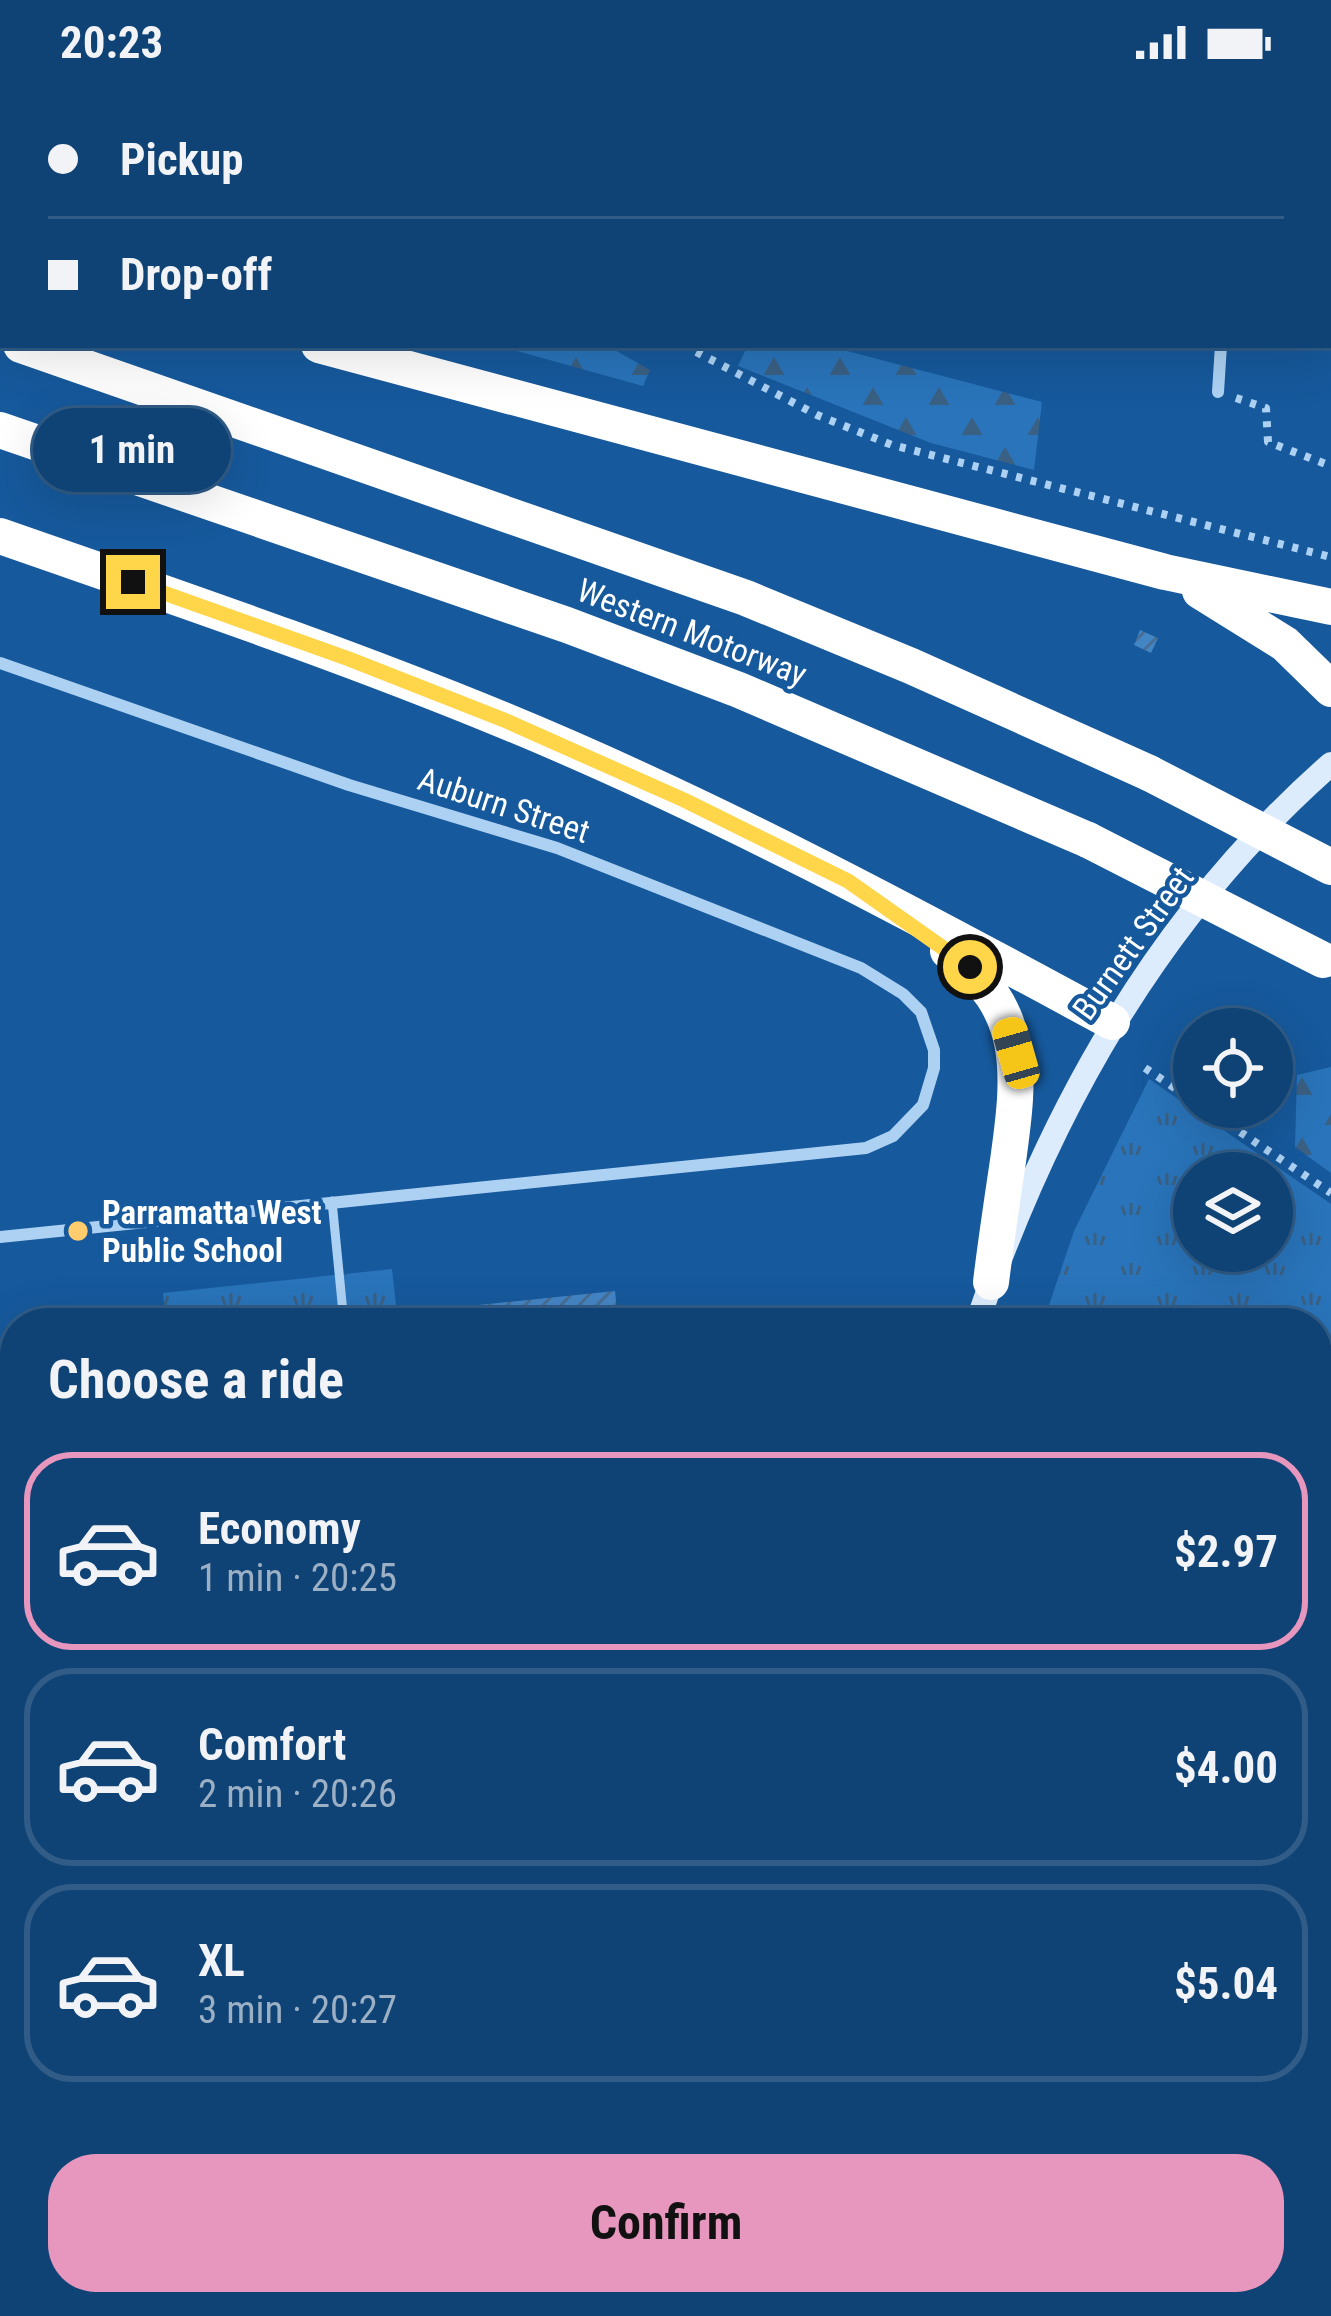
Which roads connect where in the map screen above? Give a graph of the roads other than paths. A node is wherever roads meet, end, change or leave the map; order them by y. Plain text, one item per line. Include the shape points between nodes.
1 (30, 348) edge
2 (330, 348) edge
3 (1221, 348) edge
4 (1218, 392) road end
5 (0, 430) edge
6 (0, 536) edge
7 (1165, 572) junction
8 (1331, 607) edge
9 (0, 663) edge
10 (1331, 689) edge
11 (1331, 764) edge
12 (1331, 868) edge
13 (848, 881) junction
14 (1327, 963) edge
15 (1112, 1022) junction
16 (332, 1202) junction
17 (0, 1237) edge
18 (991, 1282) junction
19 (343, 1308) edge
20 (982, 1308) edge

1 - 12 highway, Western Motorway, bridge via 746,598 1148,772
2 - 7 highway
3 - 4 street
5 - 14 highway, Western Motorway, bridge via 610,641 826,726 1088,840
6 - 13 highway via 504,720
7 - 8 highway
7 - 10 highway via 1285,644
9 - 16 street, Auburn Street via 557,848 861,968 920,1012 934,1050 923,1105 909,1124 866,1148
11 - 15 main road, Burnett Street via 1237,858
13 - 15 highway
13 - 18 highway via 970,967 1008,1026 1017,1096
15 - 18 main road, Burnett Street
16 - 17 street
16 - 19 lane
18 - 20 main road, Burnett Street

